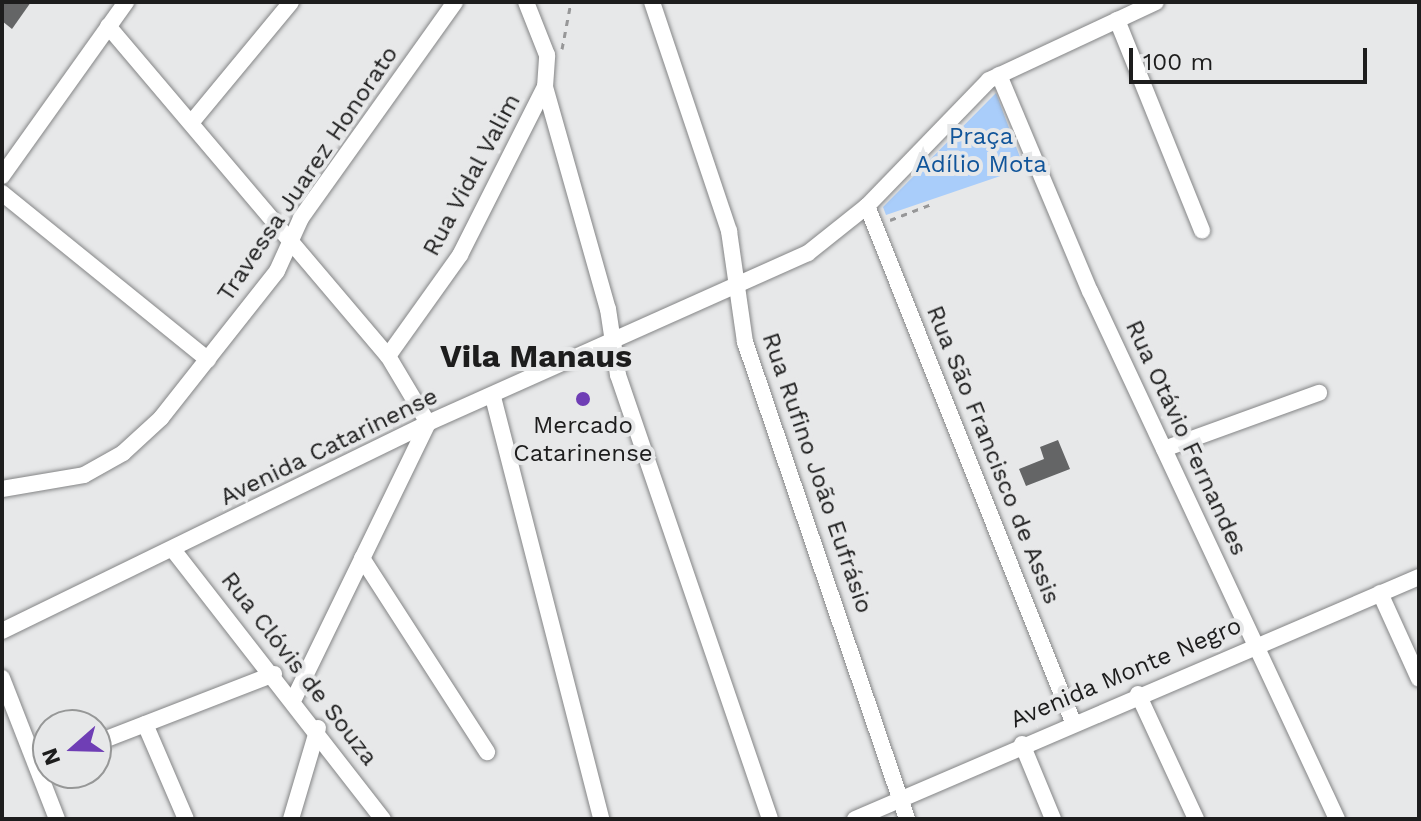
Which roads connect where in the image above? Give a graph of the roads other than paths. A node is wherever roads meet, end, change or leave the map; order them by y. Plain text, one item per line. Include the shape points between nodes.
1 (126, 2) edge
2 (291, 2) edge
3 (455, 2) edge
4 (526, 2) edge
5 (652, 2) edge
6 (1156, 2) edge
7 (1117, 20) junction
8 (108, 26) junction
9 (999, 75) junction
10 (545, 87) junction
11 (191, 123) junction
12 (2, 176) edge
13 (2, 193) edge
14 (867, 206) junction
15 (1202, 230) dead end
16 (291, 242) junction
17 (739, 285) junction
18 (610, 345) junction
19 (388, 356) junction
20 (208, 360) junction
21 (1319, 393) dead end
22 (493, 397) junction
23 (428, 423) junction
24 (1164, 449) junction
25 (2, 489) edge
26 (174, 551) junction
27 (362, 558) junction
28 (1419, 577) edge
29 (1380, 593) junction
30 (2, 631) edge
31 (1256, 643) junction
32 (274, 674) junction
33 (2, 678) edge
34 (1419, 679) edge
35 (1138, 694) junction
36 (295, 697) junction
37 (1073, 722) junction
38 (145, 724) junction
39 (318, 728) junction
40 (112, 737) edge
41 (32, 742) edge
42 (1022, 744) junction
43 (487, 752) dead end
44 (49, 789) edge
45 (898, 798) junction
46 (57, 819) edge
47 (186, 819) edge
48 (291, 819) edge
49 (383, 819) edge
50 (601, 819) edge
51 (770, 819) edge
52 (855, 819) edge
53 (907, 819) edge
54 (1053, 819) edge
55 (1196, 819) edge
56 (1337, 819) edge

1 - 8 street
2 - 11 street
3 - 16 street, Travessa Juarez Honorato
4 - 10 street, Rua Vidal Valim via 548,67
5 - 17 street, Rua Rufino João Eufrásio via 729,231
6 - 7 street, Avenida Catarinense
7 - 9 street, Avenida Catarinense
7 - 15 street
8 - 11 street
8 - 12 street
9 - 14 street, Avenida Catarinense
9 - 24 street, Rua Otávio Fernandes
10 - 18 street via 608,309
10 - 19 street, Rua Vidal Valim via 460,255
11 - 16 street
13 - 20 street
14 - 17 street, Avenida Catarinense via 826,242
14 - 37 street, Rua São Francisco de Assis
16 - 19 street
16 - 20 street, Travessa Juarez Honorato via 277,271
17 - 18 street, Avenida Catarinense
17 - 45 street, Rua Rufino João Eufrásio via 745,342
18 - 22 street, Avenida Catarinense
18 - 51 street
19 - 23 street
20 - 25 street, Travessa Juarez Honorato via 123,453 59,483
21 - 24 street
22 - 23 street, Avenida Catarinense
22 - 50 street
23 - 26 street, Avenida Catarinense
23 - 27 street
24 - 31 street, Rua Otávio Fernandes
26 - 30 street, Avenida Catarinense
26 - 32 street, Rua Clóvis de Souza
27 - 36 street
27 - 43 street
28 - 29 street, Avenida Monte Negro
29 - 31 street, Avenida Monte Negro
29 - 34 street
31 - 35 street, Avenida Monte Negro
31 - 56 street, Rua Otávio Fernandes
32 - 36 street, Rua Clóvis de Souza
32 - 38 street
33 - 41 street
35 - 37 street, Avenida Monte Negro
35 - 55 street
36 - 39 street, Rua Clóvis de Souza
37 - 42 street, Avenida Monte Negro
38 - 40 street
38 - 47 street
39 - 48 street
39 - 49 street, Rua Clóvis de Souza
42 - 45 street, Avenida Monte Negro
42 - 54 street
44 - 46 street
45 - 52 street, Avenida Monte Negro
45 - 53 street, Rua Rufino João Eufrásio

